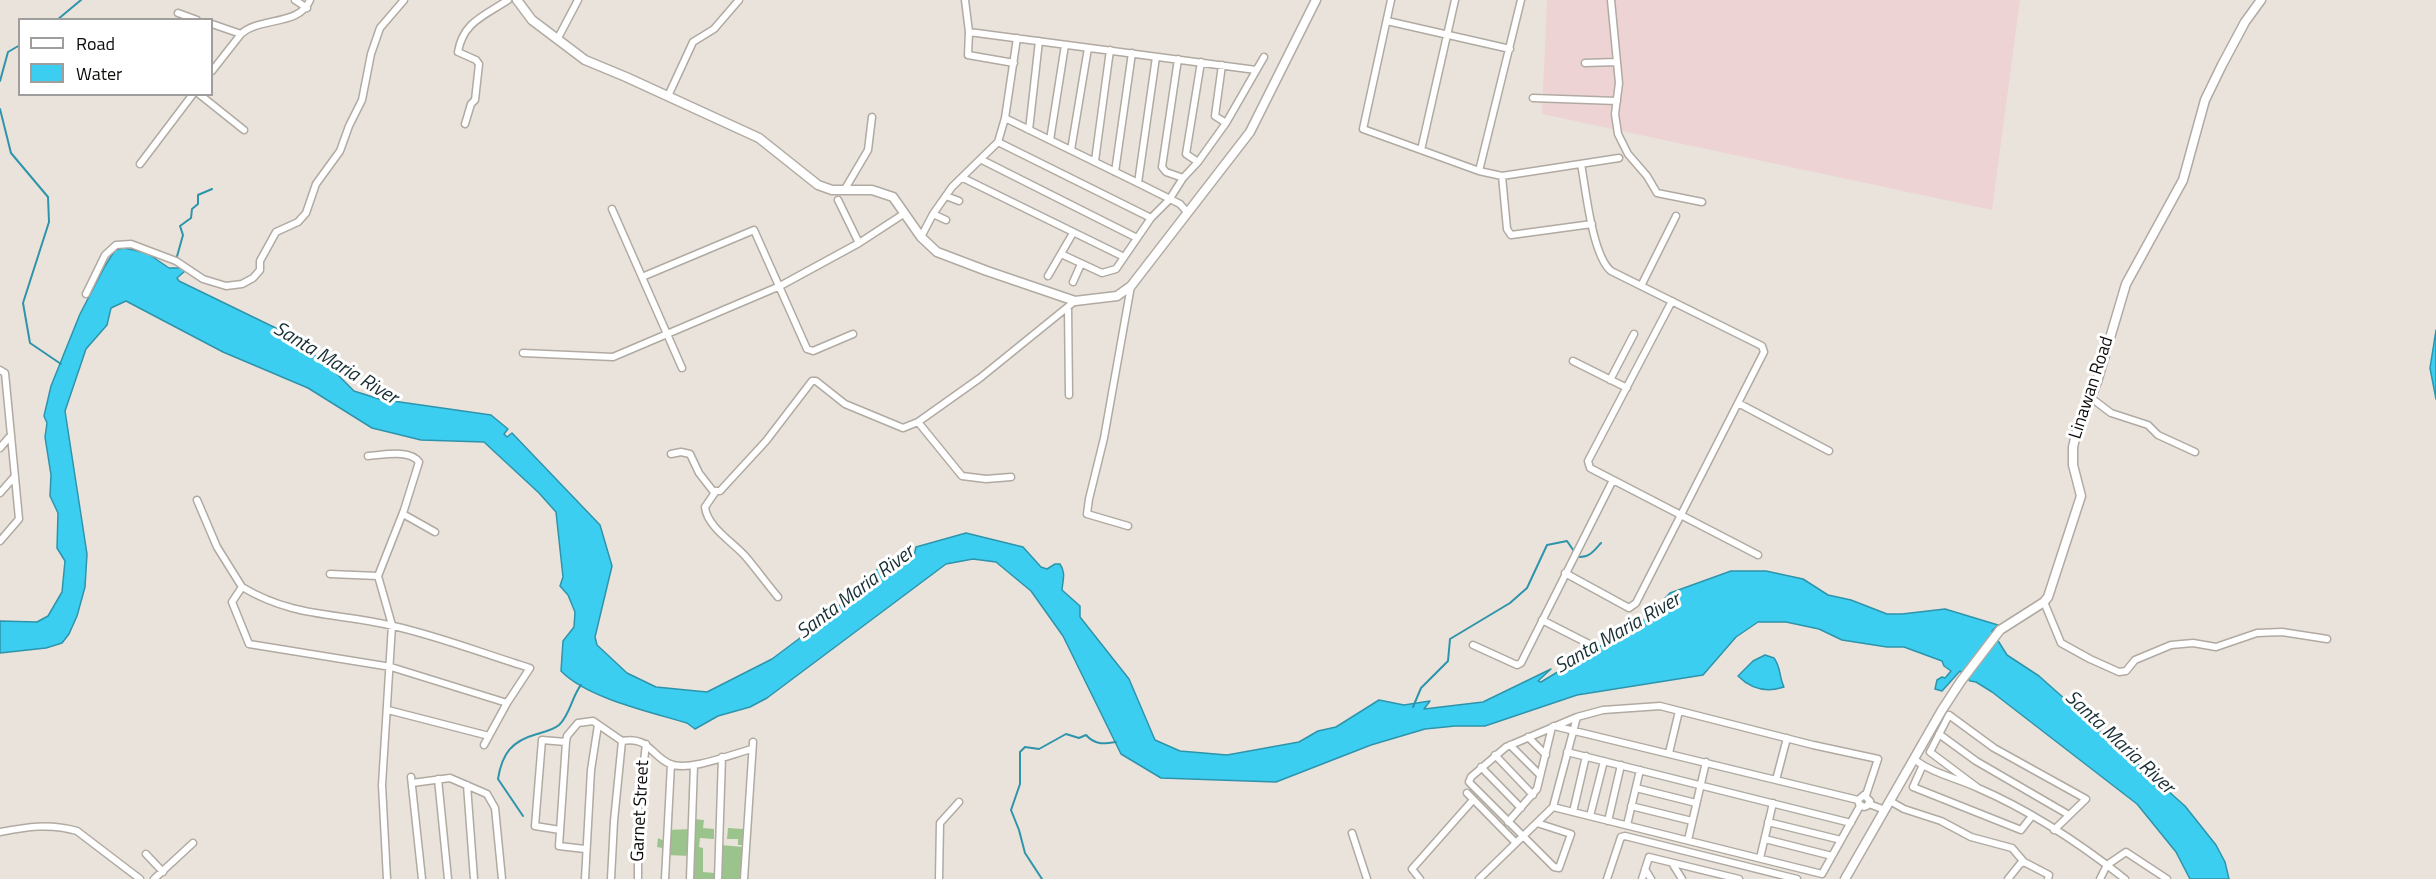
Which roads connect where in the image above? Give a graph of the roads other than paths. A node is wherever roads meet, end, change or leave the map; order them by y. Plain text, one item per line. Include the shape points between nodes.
1 (295, 0) edge
2 (310, 0) edge
3 (404, 0) edge
4 (508, 0) edge
5 (517, 0) edge
6 (578, 0) edge
7 (739, 0) edge
8 (965, 0) edge
9 (1316, 0) edge
10 (1391, 0) edge
11 (1455, 0) edge
12 (1521, 0) edge
13 (1611, 0) edge
14 (2261, 0) edge
15 (307, 8) junction
16 (178, 13) dead end
17 (192, 18) edge
18 (1387, 21) junction
19 (213, 24) edge
20 (969, 32) junction
21 (241, 34) junction
22 (1448, 35) junction
23 (558, 38) junction
24 (1017, 38) junction
25 (1039, 41) junction
26 (1065, 45) junction
27 (1088, 48) junction
28 (1510, 49) junction
29 (1110, 50) junction
30 (1132, 53) junction
31 (1156, 57) junction
32 (1264, 57) dead end
33 (1178, 59) junction
34 (1201, 62) junction
35 (1616, 62) junction
36 (1014, 63) junction
37 (1585, 63) dead end
38 (1222, 65) junction
39 (213, 70) edge
40 (1256, 70) junction
41 (191, 96) edge
42 (202, 96) edge
43 (668, 96) junction
44 (1533, 98) dead end
45 (1617, 101) junction
46 (872, 117) dead end
47 (1005, 118) junction
48 (1226, 123) junction
49 (465, 124) dead end
50 (244, 130) dead end
51 (1029, 130) junction
52 (1050, 140) junction
53 (998, 142) junction
54 (1071, 150) junction
55 (1421, 150) junction
56 (1619, 158) dead end
57 (982, 160) junction
58 (1095, 161) junction
59 (1198, 162) junction
60 (140, 164) dead end
61 (1581, 164) junction
62 (1479, 171) junction
63 (1115, 172) junction
64 (1502, 176) junction
65 (963, 178) junction
66 (1183, 178) junction
67 (1138, 183) junction
68 (845, 189) junction
69 (945, 196) junction
70 (838, 200) dead end
71 (1169, 200) junction
72 (959, 201) dead end
73 (1702, 202) dead end
74 (612, 209) dead end
75 (1187, 212) junction
76 (905, 213) junction
77 (933, 214) junction
78 (1676, 216) dead end
79 (1151, 218) junction
80 (946, 220) dead end
81 (1592, 224) junction
82 (1073, 233) junction
83 (921, 237) junction
84 (1137, 238) junction
85 (859, 243) junction
86 (1061, 255) junction
87 (1124, 257) junction
88 (1081, 264) junction
89 (1048, 276) dead end
90 (642, 277) junction
91 (1073, 282) dead end
92 (780, 286) junction
93 (1131, 286) junction
94 (1641, 286) junction
95 (86, 294) dead end
96 (1672, 301) junction
97 (1072, 304) junction
98 (667, 334) junction
99 (853, 334) dead end
100 (1634, 334) dead end
101 (523, 353) dead end
102 (1573, 361) dead end
103 (682, 368) dead end
104 (0, 370) edge
105 (1610, 380) junction
106 (1627, 388) junction
107 (7, 392) junction
108 (1069, 394) dead end
109 (2090, 397) junction
110 (0, 400) edge
111 (1738, 403) junction
112 (918, 422) junction
113 (11, 435) junction
114 (0, 448) edge
115 (1829, 451) dead end
116 (2195, 452) dead end
117 (671, 454) dead end
118 (368, 456) dead end
119 (15, 477) junction
120 (1011, 477) dead end
121 (1613, 480) junction
122 (716, 491) junction
123 (0, 493) edge
124 (197, 500) dead end
125 (403, 514) junction
126 (1681, 515) junction
127 (1128, 526) dead end
128 (435, 532) dead end
129 (0, 541) edge
130 (1758, 555) dead end
131 (1565, 573) junction
132 (330, 574) dead end
133 (378, 576) junction
134 (242, 587) junction
135 (778, 597) dead end
136 (2044, 602) junction
137 (1542, 620) junction
138 (392, 625) junction
139 (2327, 639) dead end
140 (1473, 645) dead end
141 (1591, 645) dead end
142 (391, 667) junction
143 (507, 703) junction
144 (388, 710) junction
145 (1679, 711) junction
146 (1577, 717) junction
147 (598, 725) junction
148 (1553, 727) junction
149 (1573, 730) junction
150 (1939, 734) junction
151 (489, 736) junction
152 (1528, 737) junction
153 (1786, 738) junction
154 (622, 741) junction
155 (566, 742) junction
156 (646, 744) junction
157 (484, 745) dead end
158 (1510, 745) junction
159 (1567, 752) junction
160 (1669, 753) junction
161 (1546, 754) junction
162 (1496, 755) junction
163 (1586, 756) junction
164 (722, 757) junction
165 (1915, 760) junction
166 (1604, 761) junction
167 (1706, 762) junction
168 (671, 764) junction
169 (694, 765) junction
170 (1621, 765) junction
171 (1481, 767) junction
172 (1922, 767) junction
173 (1640, 770) junction
174 (1540, 775) junction
175 (438, 779) junction
176 (1776, 780) junction
177 (467, 785) junction
178 (1701, 785) junction
179 (1636, 788) junction
180 (1978, 788) junction
181 (1467, 793) dead end
182 (1533, 795) junction
183 (1866, 795) junction
184 (1473, 800) junction
185 (1890, 801) junction
186 (959, 802) dead end
187 (1696, 803) junction
188 (1773, 803) junction
189 (1859, 803) junction
190 (1869, 804) junction
191 (1631, 806) junction
192 (1553, 807) junction
193 (1521, 808) junction
194 (1885, 810) junction
195 (1573, 812) junction
196 (2069, 815) junction
197 (1590, 816) junction
198 (2031, 816) junction
199 (1608, 821) junction
200 (1692, 821) junction
201 (1508, 822) junction
202 (1768, 822) junction
203 (1537, 823) junction
204 (1851, 823) junction
205 (1627, 825) junction
206 (560, 830) junction
207 (2054, 830) junction
208 (0, 832) edge
209 (1352, 832) dead end
210 (1522, 837) junction
211 (1765, 838) junction
212 (1688, 840) junction
213 (1841, 840) junction
214 (193, 843) dead end
215 (1516, 843) junction
216 (585, 849) junction
217 (146, 854) dead end
218 (1832, 856) junction
219 (1760, 858) junction
220 (2024, 862) junction
221 (1671, 863) junction
222 (2108, 865) junction
223 (1645, 869) junction
224 (163, 872) junction
225 (1713, 876) edge
226 (140, 879) edge
227 (154, 879) edge
228 (387, 879) edge
229 (422, 879) edge
230 (448, 879) edge
231 (474, 879) edge
232 (502, 879) edge
233 (585, 879) edge
234 (612, 879) edge
235 (638, 879) edge
236 (664, 879) edge
237 (690, 879) edge
238 (718, 879) edge
239 (744, 879) edge
240 (939, 879) edge
241 (1367, 879) edge
242 (1420, 879) edge
243 (1479, 879) edge
244 (1607, 879) edge
245 (1642, 879) edge
246 (1651, 879) edge
247 (1682, 879) edge
248 (1740, 879) edge
249 (1797, 879) edge
250 (1845, 879) edge
251 (2008, 879) edge
252 (2048, 879) edge
253 (2100, 879) edge
254 (2125, 879) edge
255 (2167, 879) edge

1 - 15 street
2 - 15 street
3 - 95 street via 380,28 362,100 340,152 316,184 306,213 298,222 276,232 253,278 226,286 131,244 116,245 105,255
4 - 49 street via 466,29 460,38 458,52 478,64 475,100
5 - 23 street via 532,20
6 - 23 street
7 - 43 street via 714,29 693,42
8 - 20 street
9 - 75 street via 1250,132
10 - 18 street
11 - 22 street
12 - 28 street
13 - 35 street
14 - 109 street, Linawan Road via 2245,22 2205,100 2183,180 2126,284
15 - 21 street via 291,17 247,28
16 - 17 street
18 - 22 street
18 - 55 street via 1363,129
19 - 21 street
20 - 24 street
20 - 36 street via 968,55
21 - 39 street
22 - 28 street
22 - 55 street
23 - 43 street via 585,60
24 - 25 street
24 - 36 street
25 - 26 street
25 - 51 street
26 - 27 street
26 - 52 street
27 - 29 street
27 - 54 street
28 - 62 street
29 - 30 street
29 - 58 street
30 - 31 street
30 - 63 street
31 - 33 street
31 - 67 street
32 - 40 street
33 - 34 street
33 - 66 street via 1162,167
34 - 38 street
34 - 59 street via 1186,154
35 - 37 street
35 - 45 street
36 - 47 street
38 - 40 street
38 - 48 street via 1215,116
40 - 48 street
41 - 60 street
42 - 50 street
43 - 68 street via 759,138 818,185
44 - 45 street
45 - 73 street via 1615,114 1622,143 1657,193
46 - 68 street via 868,150
47 - 51 street
47 - 53 street
48 - 59 street
51 - 52 street
52 - 54 street
53 - 57 street
53 - 79 street
54 - 58 street
55 - 62 street
56 - 61 street
57 - 65 street
57 - 84 street
58 - 63 street
59 - 66 street
61 - 64 street
61 - 81 street
62 - 64 street
63 - 67 street
64 - 81 street via 1507,229 1511,235
65 - 69 street
65 - 82 street
66 - 71 street
67 - 71 street
68 - 76 street via 872,190 893,197
69 - 72 street
69 - 77 street
70 - 85 street
71 - 75 street
71 - 79 street
74 - 90 street
75 - 93 street
76 - 83 street
76 - 85 street
77 - 80 street
77 - 83 street
78 - 94 street
79 - 84 street
81 - 94 street via 1603,264
82 - 86 street
82 - 87 street
83 - 97 street via 937,252
84 - 87 street
85 - 92 street
86 - 88 street
86 - 89 street
87 - 88 street via 1116,269 1107,273
88 - 91 street
90 - 92 street via 751,229 757,232
90 - 98 street
92 - 98 street
92 - 99 street via 810,351
93 - 97 street via 1117,296
93 - 127 street via 1087,514
94 - 96 street
96 - 106 street
96 - 111 street via 1762,346 1764,352
97 - 108 street
97 - 112 street
98 - 101 street via 613,357
98 - 103 street
100 - 105 street
102 - 105 street
104 - 107 street via 5,373
105 - 106 street
106 - 121 street via 1588,461 1590,468
107 - 110 street
107 - 113 street
109 - 116 street via 2111,413 2148,425 2158,435
109 - 136 street, Linawan Road via 2073,447 2081,496
111 - 115 street
111 - 126 street
112 - 120 street via 963,476
112 - 122 street via 901,428 845,404 812,381 766,441
113 - 114 street
113 - 119 street
117 - 122 street via 690,454 699,473
118 - 125 street via 417,458
119 - 123 street
119 - 129 street via 19,519
121 - 126 street
121 - 131 street
122 - 135 street via 705,507 711,522 745,555
124 - 134 street via 217,547
125 - 128 street
125 - 133 street
126 - 130 street
126 - 131 street via 1636,603 1629,608
131 - 137 street
132 - 133 street
133 - 138 street
134 - 138 street via 306,613
134 - 142 street via 232,602 249,644
136 - 139 street via 2061,643 2119,672 2135,660 2171,645 2216,647 2257,633 2282,632
136 - 165 street via 2000,630 1942,710
137 - 140 street via 1517,665
137 - 141 street
138 - 142 street
138 - 143 street via 530,668
142 - 143 street
142 - 144 street
143 - 151 street
144 - 151 street
144 - 228 street via 382,785
145 - 146 street via 1660,706 1603,710
145 - 153 street
145 - 160 street
146 - 148 street
146 - 149 street
147 - 154 street
147 - 155 street via 593,721 578,723
147 - 216 street
148 - 149 street
148 - 152 street
148 - 161 street
149 - 159 street
149 - 160 street
150 - 180 street via 1930,752
150 - 196 street via 1976,761
150 - 196 street via 1948,715 1994,748 2086,799
151 - 157 street
152 - 158 street
152 - 161 street
153 - 176 street
153 - 183 street via 1878,759
154 - 156 street via 634,739
154 - 234 street
155 - 206 street
155 - 206 street via 542,740 535,826
156 - 168 street
156 - 235 street, Garnet Street via 638,811
158 - 162 street
158 - 174 street
159 - 163 street
159 - 192 street
160 - 167 street
161 - 174 street
162 - 171 street
162 - 182 street
163 - 166 street
163 - 195 street
164 - 169 street
164 - 238 street
164 - 239 street via 752,745
165 - 172 street
165 - 185 street
166 - 170 street
166 - 197 street
167 - 176 street
167 - 178 street
168 - 169 street
168 - 236 street
169 - 237 street
170 - 173 street
170 - 199 street
171 - 193 street
171 - 201 street via 1469,782
172 - 180 street
172 - 198 street via 1913,787 2021,830
173 - 178 street
173 - 179 street
174 - 182 street
175 - 177 street via 450,778
175 - 229 street via 411,780
175 - 230 street
176 - 189 street
177 - 231 street
177 - 232 street via 487,794 495,808
178 - 187 street
178 - 188 street
179 - 187 street
179 - 191 street
180 - 198 street
181 - 184 street
182 - 193 street
183 - 189 street via 1861,796
183 - 190 street
184 - 215 street
184 - 242 street via 1412,869
185 - 194 street
185 - 220 street via 1971,837 2012,848
186 - 240 street via 940,823
187 - 200 street
188 - 202 street
188 - 204 street
189 - 190 street
189 - 204 street
190 - 194 street
191 - 200 street
191 - 205 street
192 - 195 street
192 - 203 street
193 - 201 street
194 - 250 street
195 - 197 street
196 - 207 street
197 - 199 street
198 - 207 street
199 - 205 street
200 - 212 street
201 - 210 street
202 - 211 street
202 - 213 street
203 - 210 street
203 - 210 street via 1572,834 1559,868
204 - 213 street
205 - 212 street
206 - 216 street via 559,846
207 - 222 street
208 - 226 street via 34,825 77,831
209 - 241 street
210 - 215 street
211 - 218 street
211 - 219 street
212 - 219 street
213 - 218 street
214 - 224 street
215 - 243 street
216 - 233 street
217 - 224 street
218 - 219 street via 1822,874
220 - 251 street
220 - 252 street via 2049,875
221 - 223 street via 1649,857
221 - 225 street
221 - 247 street
222 - 253 street
222 - 254 street
222 - 255 street via 2126,852
223 - 245 street
223 - 246 street
224 - 227 street
225 - 248 street
244 - 249 street via 1621,837 1625,836

